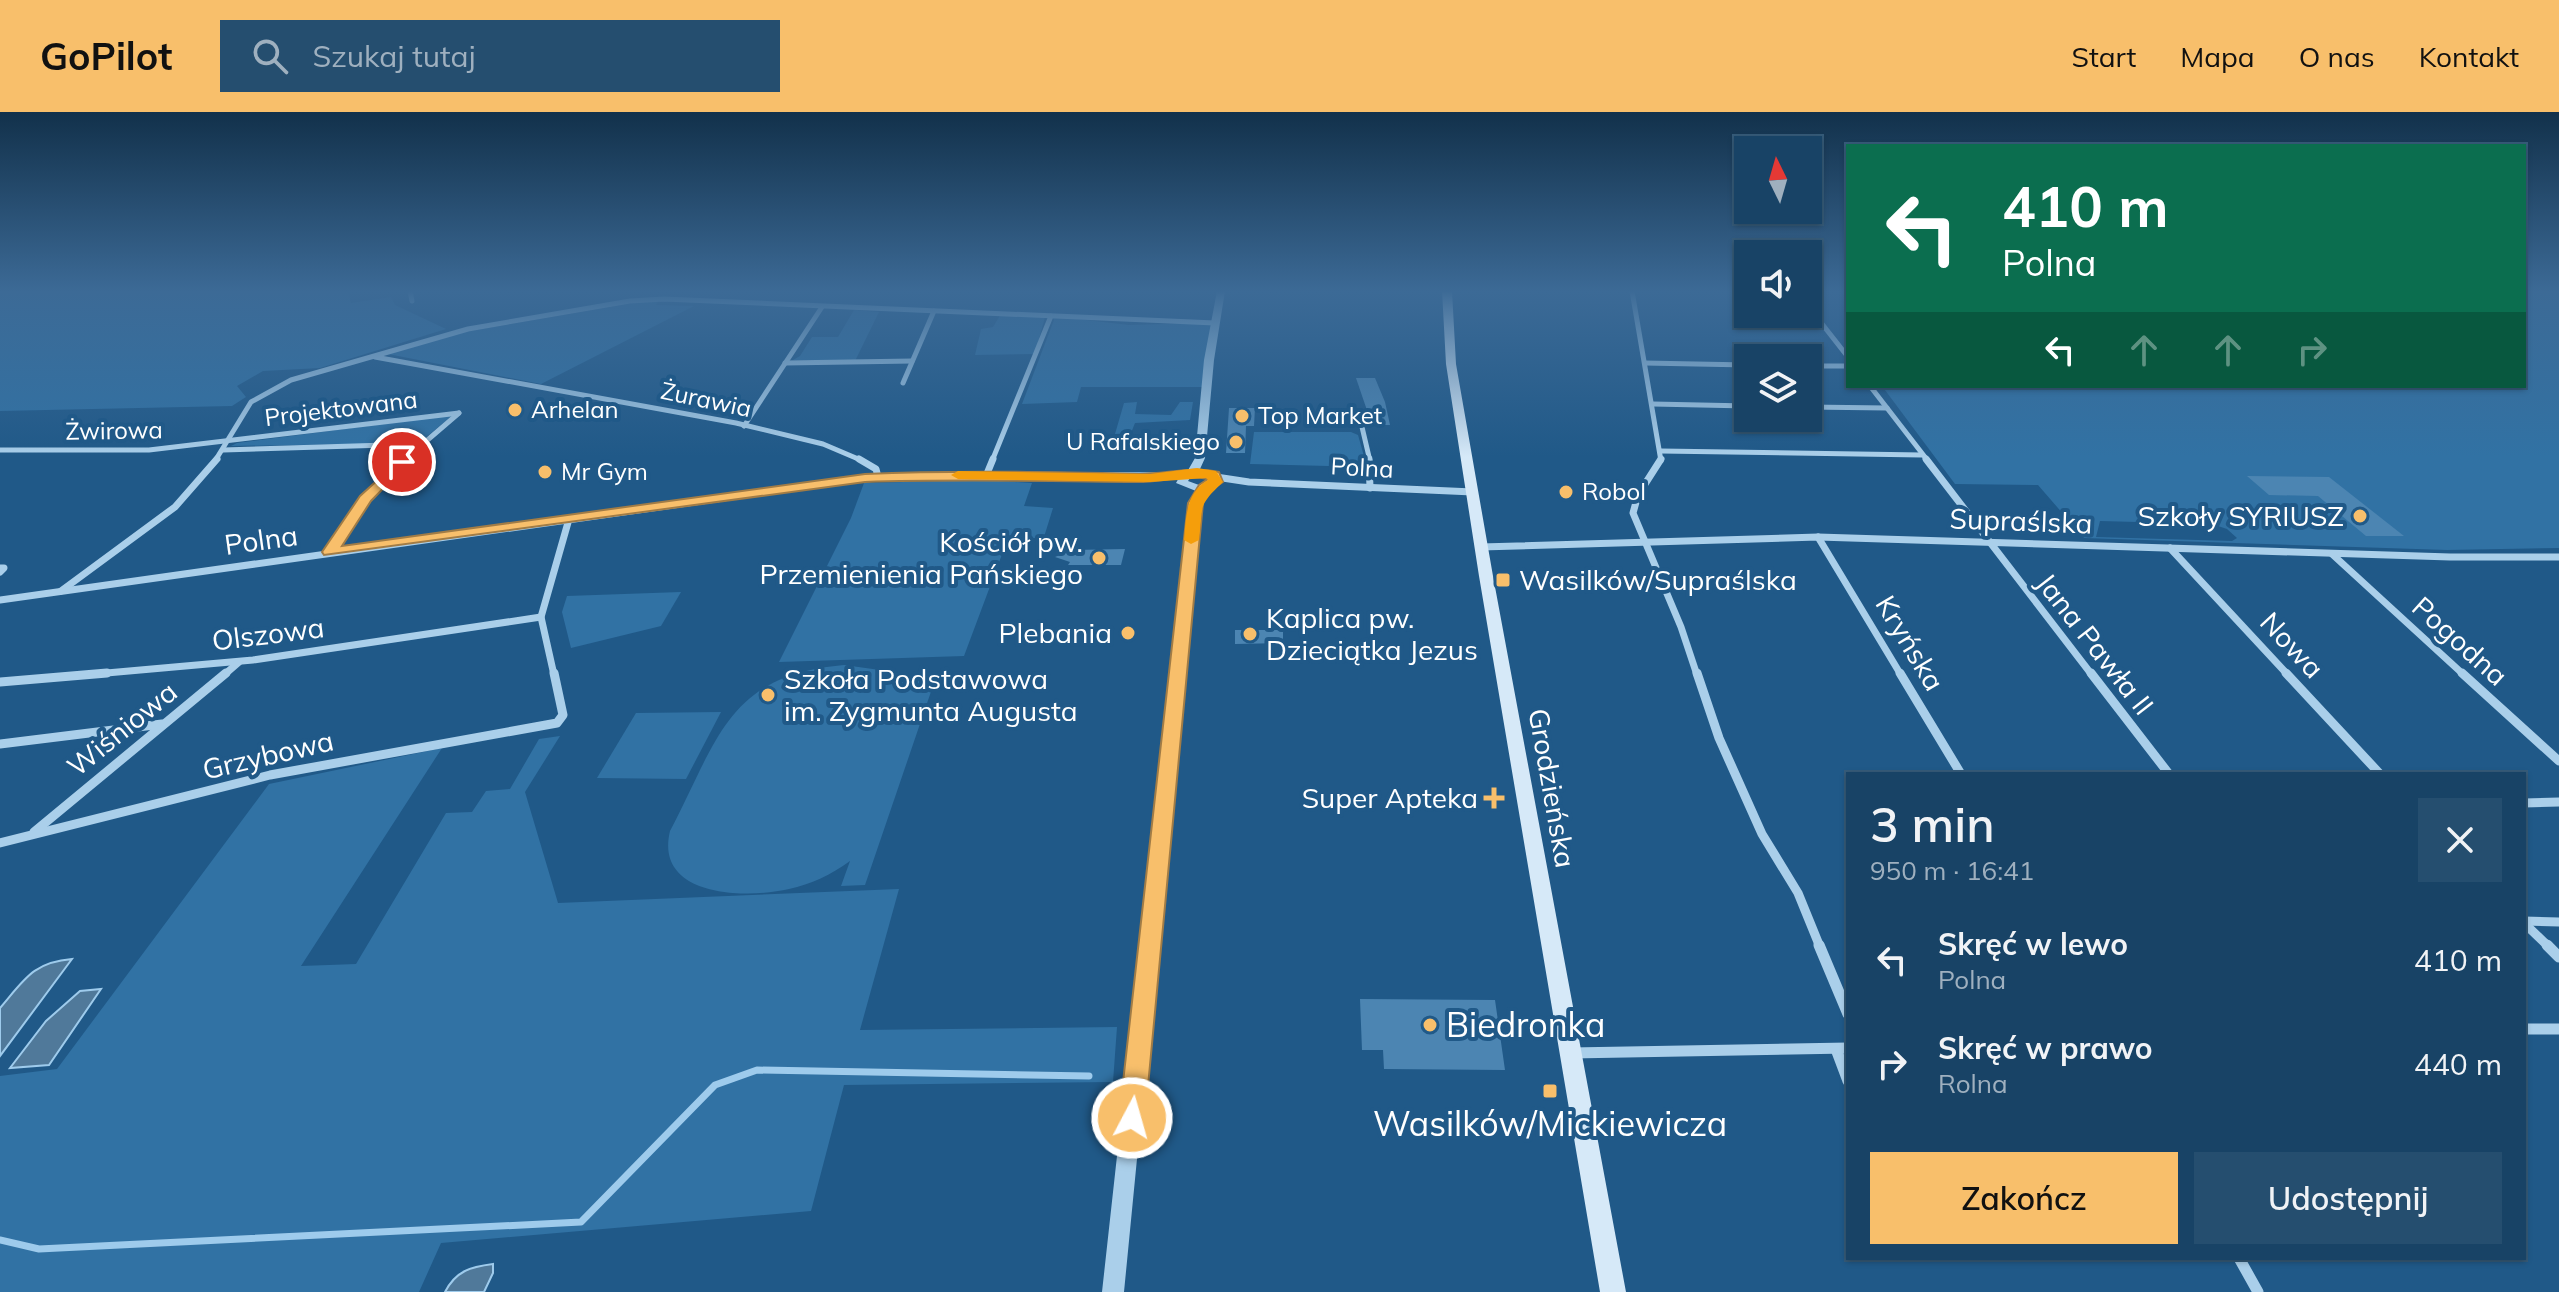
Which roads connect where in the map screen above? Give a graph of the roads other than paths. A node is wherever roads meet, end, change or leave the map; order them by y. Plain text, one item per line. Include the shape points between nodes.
1 (410, 346) edge
2 (796, 346) edge
3 (919, 346) edge
4 (1039, 346) edge
5 (1211, 346) edge
6 (1450, 346) edge
7 (1642, 346) edge
8 (373, 357) junction
9 (912, 361) junction
10 (785, 363) junction
11 (1645, 363) junction
12 (1734, 365) edge
13 (1822, 366) edge
14 (1846, 366) edge
15 (903, 383) dead end
16 (1872, 388) edge
17 (1653, 404) junction
18 (1734, 406) edge
19 (1822, 407) edge
20 (1887, 408) junction
21 (744, 426) junction
22 (1362, 427) dead end
23 (228, 441) junction
24 (420, 444) junction
25 (0, 450) edge
26 (223, 450) junction
27 (1661, 451) junction
28 (1922, 455) junction
29 (986, 476) junction
30 (878, 477) junction
31 (1198, 483) junction
32 (1370, 488) junction
33 (1473, 492) junction
34 (569, 519) junction
35 (1818, 537) junction
36 (1642, 541) junction
37 (1987, 541) junction
38 (1481, 547) junction
39 (2170, 548) junction
40 (330, 552) junction
41 (2332, 553) junction
42 (2559, 557) edge
43 (61, 591) junction
44 (0, 600) edge
45 (541, 617) junction
46 (240, 661) junction
47 (0, 682) edge
48 (163, 724) junction
49 (0, 744) edge
50 (2559, 761) edge
51 (1960, 772) edge
52 (2167, 772) edge
53 (2378, 772) edge
54 (2559, 802) edge
55 (2526, 803) edge
56 (33, 833) junction
57 (0, 843) edge
58 (2526, 922) edge
59 (2559, 922) edge
60 (2526, 924) edge
61 (2559, 957) edge
62 (1846, 1009) edge
63 (2526, 1029) edge
64 (2559, 1029) edge
65 (1842, 1048) edge
66 (1570, 1053) junction
67 (1846, 1070) edge
68 (2240, 1260) edge
69 (1113, 1292) edge
70 (1613, 1292) edge
71 (2258, 1292) edge

1 - 8 street
2 - 10 street
3 - 9 street
4 - 29 street
5 - 31 street
6 - 33 main road, Grodzieńska
7 - 11 street
8 - 21 street, Żurawia
8 - 23 street via 272,388 251,402
9 - 10 street
9 - 15 street
10 - 21 street
11 - 12 street
11 - 17 street
13 - 14 street
16 - 20 street, Jana Pawła II
17 - 18 street
17 - 27 street
19 - 20 street
20 - 28 street, Jana Pawła II
21 - 30 street, Żurawia via 839,451 871,465
22 - 32 street
23 - 24 street, Projektowana via 459,413
23 - 25 street, Żwirowa via 149,450
23 - 26 street
24 - 26 street
24 - 40 street via 365,499
26 - 43 street via 175,507
27 - 28 street
27 - 36 street via 1661,461 1638,495 1633,513
28 - 37 street, Jana Pawła II
29 - 30 street, Polna
29 - 31 street, Polna
30 - 34 street, Polna
31 - 32 street, Polna
31 - 69 street
32 - 33 street, Polna
33 - 38 main road, Grodzieńska
34 - 40 street, Polna
34 - 45 street
35 - 36 street, Supraślska
35 - 37 street, Supraślska
35 - 51 street, Kryńska
36 - 38 street, Supraślska
36 - 62 street via 1681,627 1741,787 1798,893
37 - 39 street, Supraślska
37 - 52 street, Jana Pawła II
38 - 66 main road, Grodzieńska
39 - 41 street, Supraślska
39 - 53 street, Nowa
40 - 43 street, Polna
41 - 42 street, Supraślska
41 - 50 street, Pogodna
43 - 44 street, Polna
45 - 46 street, Olszowa
45 - 56 street, Grzybowa via 563,715 548,727 286,772
46 - 47 street, Olszowa
46 - 48 street, Wiśniowa
48 - 49 street
48 - 56 street, Wiśniowa
54 - 55 street
56 - 57 street, Grzybowa
58 - 59 street
60 - 61 street
63 - 64 street
65 - 66 street
65 - 67 street
66 - 70 main road, Grodzieńska
68 - 71 street

